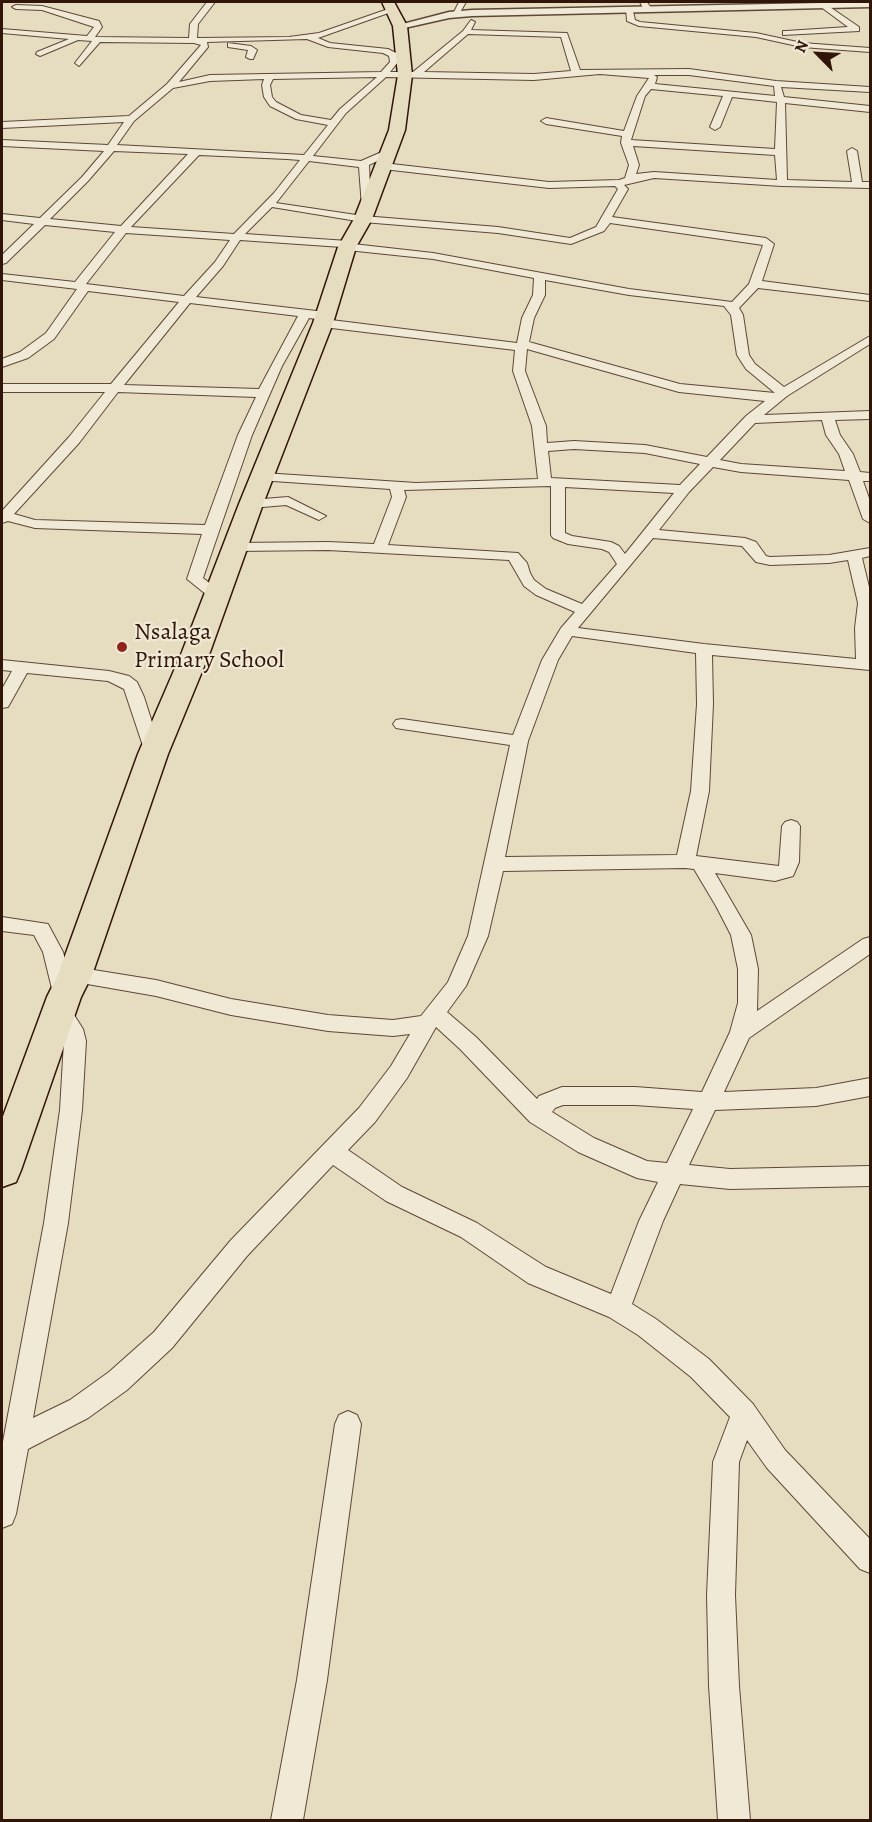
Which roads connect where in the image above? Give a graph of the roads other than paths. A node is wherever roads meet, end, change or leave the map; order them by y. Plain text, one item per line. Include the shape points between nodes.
1 (211, 2) edge
2 (462, 2) edge
3 (14, 4) edge
4 (870, 4) edge
5 (645, 5) edge
6 (824, 5) junction
7 (629, 9) junction
8 (393, 12) edge
9 (472, 13) junction
10 (8, 14) dead end
11 (455, 14) junction
12 (246, 30) dead end
13 (2, 31) edge
14 (466, 32) junction
15 (784, 33) dead end
16 (309, 37) junction
17 (75, 38) junction
18 (93, 40) junction
19 (193, 40) junction
20 (240, 40) junction
21 (456, 40) junction
22 (566, 42) junction
23 (204, 43) junction
24 (870, 50) edge
25 (40, 54) dead end
26 (250, 57) dead end
27 (79, 63) dead end
28 (576, 72) junction
29 (622, 72) junction
30 (402, 75) junction
31 (269, 77) junction
32 (776, 84) junction
33 (171, 86) junction
34 (650, 86) junction
35 (870, 89) edge
36 (728, 95) junction
37 (781, 101) junction
38 (870, 109) edge
39 (131, 118) junction
40 (546, 121) dead end
41 (68, 123) junction
42 (333, 123) junction
43 (2, 124) edge
44 (715, 127) dead end
45 (627, 139) junction
46 (48, 144) junction
47 (4, 147) edge
48 (111, 148) junction
49 (852, 151) dead end
50 (780, 152) junction
51 (195, 153) junction
52 (308, 159) junction
53 (378, 161) junction
54 (630, 179) junction
55 (616, 183) junction
56 (782, 183) junction
57 (857, 184) junction
58 (870, 185) edge
59 (284, 188) junction
60 (276, 206) junction
61 (365, 213) junction
62 (259, 217) junction
63 (2, 218) edge
64 (606, 219) junction
65 (42, 222) junction
66 (125, 230) junction
67 (237, 237) junction
68 (348, 246) junction
69 (2, 261) edge
70 (2, 277) edge
71 (540, 277) junction
72 (755, 284) junction
73 (82, 286) junction
74 (870, 298) edge
75 (188, 300) junction
76 (733, 307) junction
77 (318, 318) junction
78 (870, 339) edge
79 (522, 345) junction
80 (2, 363) edge
81 (2, 388) edge
82 (114, 388) junction
83 (264, 393) junction
84 (779, 395) junction
85 (870, 415) edge
86 (828, 417) junction
87 (751, 419) junction
88 (541, 447) junction
89 (710, 461) junction
90 (856, 476) junction
91 (263, 477) junction
92 (870, 477) edge
93 (551, 483) junction
94 (396, 485) junction
95 (684, 489) junction
96 (251, 504) junction
97 (3, 516) edge
98 (319, 516) dead end
99 (870, 519) edge
100 (212, 530) junction
101 (648, 533) junction
102 (236, 547) junction
103 (379, 549) junction
104 (870, 552) edge
105 (854, 556) junction
106 (625, 564) junction
107 (217, 596) junction
108 (584, 610) junction
109 (567, 631) junction
110 (704, 650) junction
111 (2, 665) edge
112 (867, 665) edge
113 (21, 667) junction
114 (2, 703) edge
115 (402, 724) dead end
116 (519, 741) junction
117 (153, 754) junction
118 (791, 826) dead end
119 (693, 862) junction
120 (494, 864) junction
121 (2, 924) edge
122 (870, 944) edge
123 (67, 994) junction
124 (431, 1018) junction
125 (741, 1032) junction
126 (870, 1087) edge
127 (706, 1101) junction
128 (538, 1115) junction
129 (331, 1151) junction
130 (2, 1170) edge
131 (675, 1173) junction
132 (870, 1176) edge
133 (618, 1309) junction
134 (744, 1413) junction
135 (348, 1424) dead end
136 (16, 1441) junction
137 (2, 1514) edge
138 (870, 1559) edge
139 (287, 1821) edge
140 (734, 1821) edge

1 - 19 street via 194,24
2 - 11 street
3 - 10 street via 16,11
3 - 18 street via 96,23
4 - 6 street
5 - 6 street
5 - 7 street
6 - 15 street via 856,29
7 - 9 street
7 - 24 street via 631,21 637,24
8 - 11 street
8 - 16 street
8 - 30 highway
9 - 11 street
9 - 14 street
12 - 20 street
13 - 17 street
14 - 21 street
14 - 22 street via 563,35
16 - 20 street
16 - 30 street via 325,44 390,53
17 - 18 street
17 - 25 street
18 - 19 street
18 - 27 street
19 - 20 street
19 - 23 street
21 - 22 street
21 - 30 street
22 - 28 street
23 - 26 street via 250,47
23 - 33 street
28 - 29 street
28 - 30 street via 534,77
29 - 32 street via 706,73
29 - 34 street via 652,77
30 - 31 street
30 - 42 street via 352,102
30 - 53 highway via 401,111
31 - 33 street via 210,78
31 - 42 street via 266,85 273,104 299,117
32 - 35 street
32 - 37 street
33 - 39 street
34 - 36 street
34 - 45 street via 641,96
36 - 37 street
36 - 44 street
37 - 38 street
37 - 50 street
39 - 41 street
39 - 48 street
40 - 45 street
41 - 43 street
41 - 46 street
42 - 52 street
45 - 50 street
45 - 54 street via 634,165
46 - 47 street via 15,143
46 - 48 street
48 - 51 street
48 - 65 street
49 - 57 street
50 - 56 street
51 - 52 street
51 - 66 street
52 - 53 street
52 - 59 street
53 - 55 street via 549,185
53 - 61 highway
54 - 55 street
54 - 56 street via 663,175
55 - 64 street via 623,189
56 - 57 street
57 - 58 street
59 - 60 street via 289,197
59 - 62 street
60 - 61 street
60 - 62 street
61 - 64 street via 571,241 600,229
61 - 68 highway
62 - 67 street
63 - 65 street
64 - 72 street via 762,240 769,248
65 - 66 street
65 - 69 street
66 - 67 street
66 - 73 street via 106,249
67 - 68 street
67 - 75 street
68 - 71 street via 433,256
68 - 77 highway
70 - 73 street
71 - 76 street via 719,301
71 - 79 street via 539,295 528,318
72 - 74 street
72 - 76 street
73 - 75 street
73 - 80 street via 50,336 24,355
75 - 77 street
75 - 82 street
76 - 84 street via 743,355
77 - 79 street
77 - 83 street
77 - 91 highway
78 - 84 street
79 - 84 street via 679,388
79 - 88 street via 519,371 534,410
81 - 82 street
82 - 83 street
82 - 97 street via 74,440
83 - 100 street
84 - 87 street
85 - 86 street
86 - 87 street
86 - 90 street via 832,435 844,448
87 - 89 street
88 - 89 street via 645,449
88 - 93 street
89 - 90 street via 762,470
89 - 95 street
90 - 92 street
90 - 99 street
91 - 94 street
91 - 96 highway
93 - 94 street
93 - 95 street
93 - 106 street via 558,535 606,545
94 - 103 street via 399,496
95 - 101 street
96 - 98 street via 288,501
96 - 102 highway
97 - 100 street via 35,524
100 - 107 street via 195,579
101 - 105 street via 745,542 761,559 770,561
101 - 106 street
102 - 103 street
102 - 107 highway
103 - 108 street via 513,556 522,573 541,592
104 - 105 street
105 - 112 street via 866,603 863,628
106 - 108 street
107 - 117 highway
108 - 109 street
109 - 110 street
109 - 116 street via 550,660
110 - 112 street
110 - 119 street via 705,704
111 - 113 street
113 - 114 street
113 - 117 street via 123,680 136,697
115 - 116 street
116 - 120 street
117 - 123 highway
118 - 119 street via 786,872 775,874
119 - 120 street
119 - 125 street via 726,904 741,935 748,969 748,1003
120 - 124 street via 485,911 467,963 456,986
121 - 123 street via 41,929
122 - 125 street
123 - 124 street via 156,988 231,1007 328,1023 393,1028
123 - 130 highway
123 - 136 street via 75,1041 71,1110 56,1223
124 - 128 street via 462,1037
124 - 129 street via 384,1093
125 - 127 street
126 - 127 street via 771,1101
127 - 128 street via 562,1096 547,1102
127 - 131 street
128 - 131 street via 621,1161 645,1171
129 - 133 street via 394,1194 469,1230 537,1275
129 - 136 street via 239,1248 163,1340 118,1381 79,1409
131 - 132 street via 730,1179
131 - 133 street via 651,1221
133 - 134 street via 699,1368
134 - 138 street via 776,1459
134 - 140 street via 726,1462 721,1595 723,1686
135 - 139 street via 312,1680
136 - 137 street

